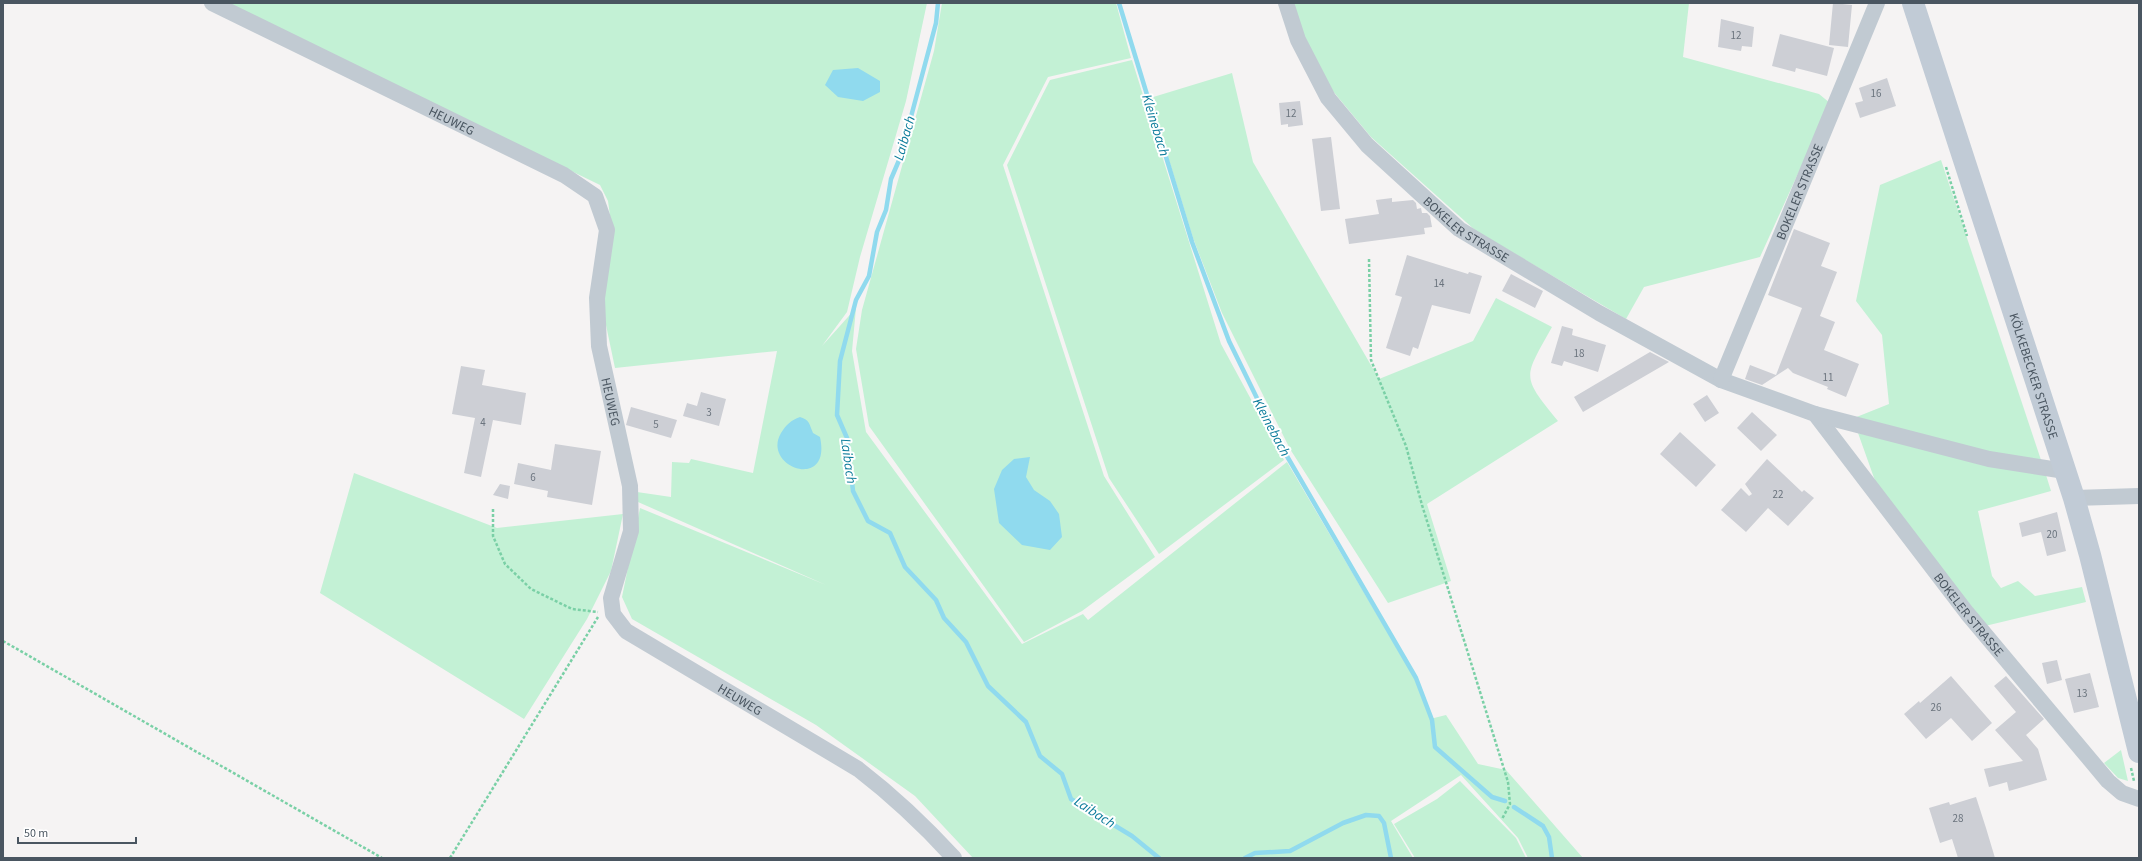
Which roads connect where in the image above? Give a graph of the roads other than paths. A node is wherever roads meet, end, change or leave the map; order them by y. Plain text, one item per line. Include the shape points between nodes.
1 (212, 3) edge
2 (1286, 3) edge
3 (1877, 3) edge
4 (1913, 3) edge
5 (1721, 380) junction
6 (1815, 414) junction
7 (2065, 471) junction
8 (2139, 496) edge
9 (2074, 498) junction
10 (2139, 752) edge
11 (2139, 799) edge
12 (954, 858) edge

1 - 12 street, HEUWEG via 564,175 595,196 607,230 597,298 599,346 630,486 631,531 611,598 613,614 626,631 858,769 897,800
2 - 5 street, BOKELER STRASSE via 1298,40 1328,98 1367,145 1459,229 1599,313
3 - 5 street, BOKELER STRASSE
4 - 7 main road, KÖLKEBECKER STRASSE
5 - 6 street, BOKELER STRASSE
6 - 7 street, BOKELER STRASSE via 1989,459
6 - 11 street, BOKELER STRASSE via 1967,613 2098,769 2122,793
7 - 9 main road, KÖLKEBECKER STRASSE
8 - 9 street
9 - 10 main road, KÖLKEBECKER STRASSE

